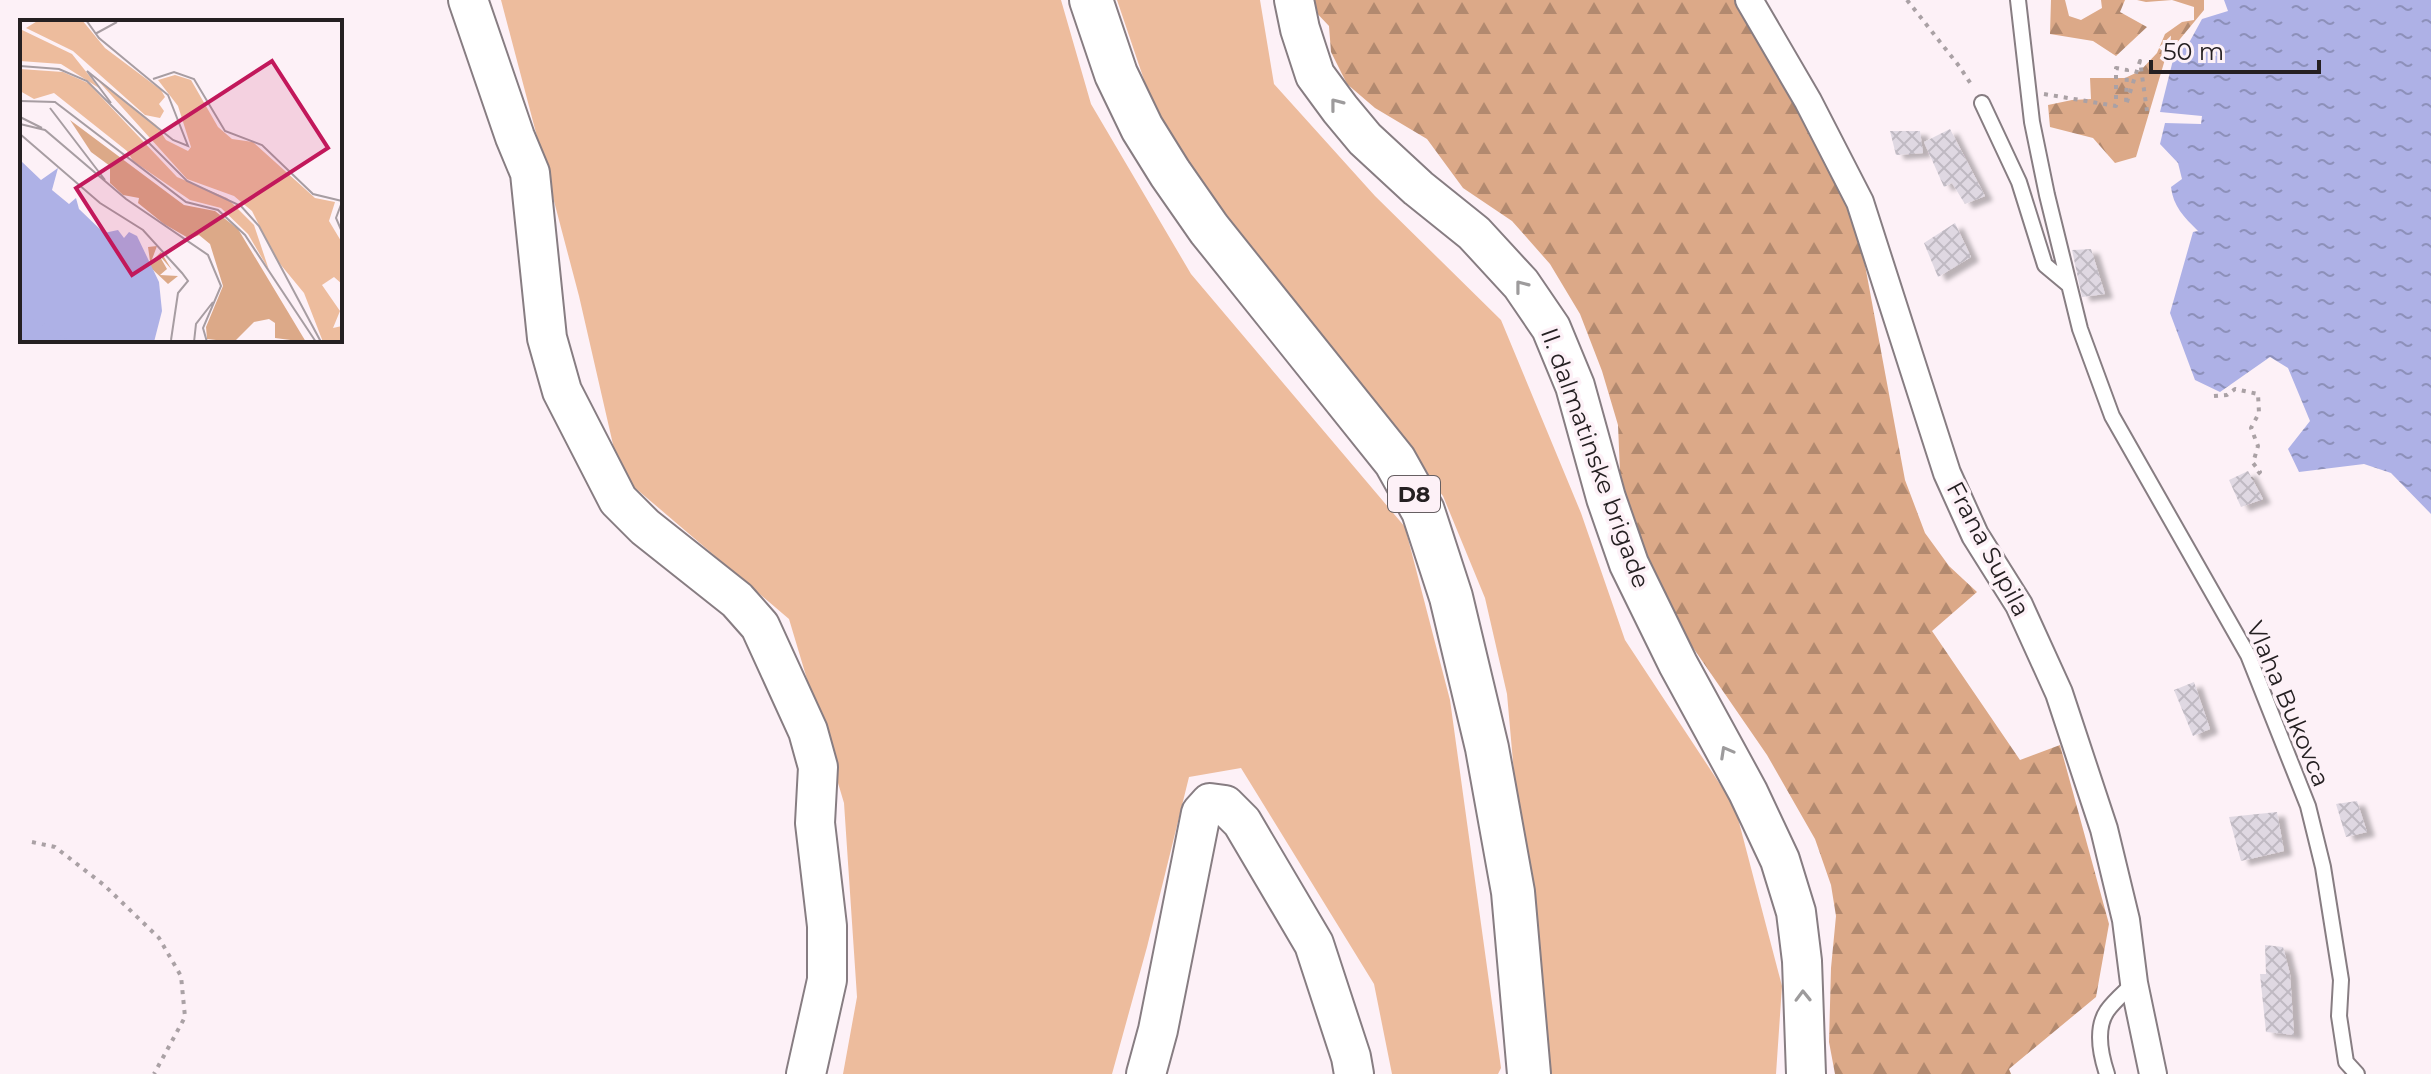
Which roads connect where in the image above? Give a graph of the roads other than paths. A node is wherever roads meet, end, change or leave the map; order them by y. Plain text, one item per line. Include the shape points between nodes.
1 (468, 0) edge
2 (1091, 0) edge
3 (1294, 0) edge
4 (1749, 0) edge
5 (2018, 0) edge
6 (1982, 103) road end
7 (2069, 286) junction
8 (2134, 983) junction
9 (806, 1074) edge
10 (1146, 1074) edge
11 (1354, 1074) edge
12 (1529, 1074) edge
13 (1806, 1074) edge
14 (2107, 1074) edge
15 (2153, 1074) edge
16 (2357, 1074) edge

1 - 9 street via 530,173 547,338 562,391 618,500 737,600 760,626 808,731 818,767 815,823 827,926 827,980
2 - 12 main road, D8 via 1116,74 1170,173 1395,461 1423,511 1451,597 1487,748 1513,892
13 -> 3 street, II. dalmatinske brigade via 1802,961 1796,912 1780,860 1629,564 1575,386 1551,328 1521,284 1474,233 1365,139 1340,109 1315,75
4 - 8 street, Frana Supila via 1860,202 1947,473 1975,535 2019,605 2059,693 2104,829 2126,920
5 - 7 lane, Vlaha Bukovca via 2032,122
6 - 7 lane, Vlaha Bukovca via 2019,182 2045,265
7 - 16 lane, Vlaha Bukovca via 2112,416 2248,655 2308,806 2341,980 2339,1016 2346,1062
8 - 14 lane via 2105,1013 2100,1035
8 - 15 street, Frana Supila
10 - 11 street via 1201,813 1210,803 1225,805 1242,822 1314,944

